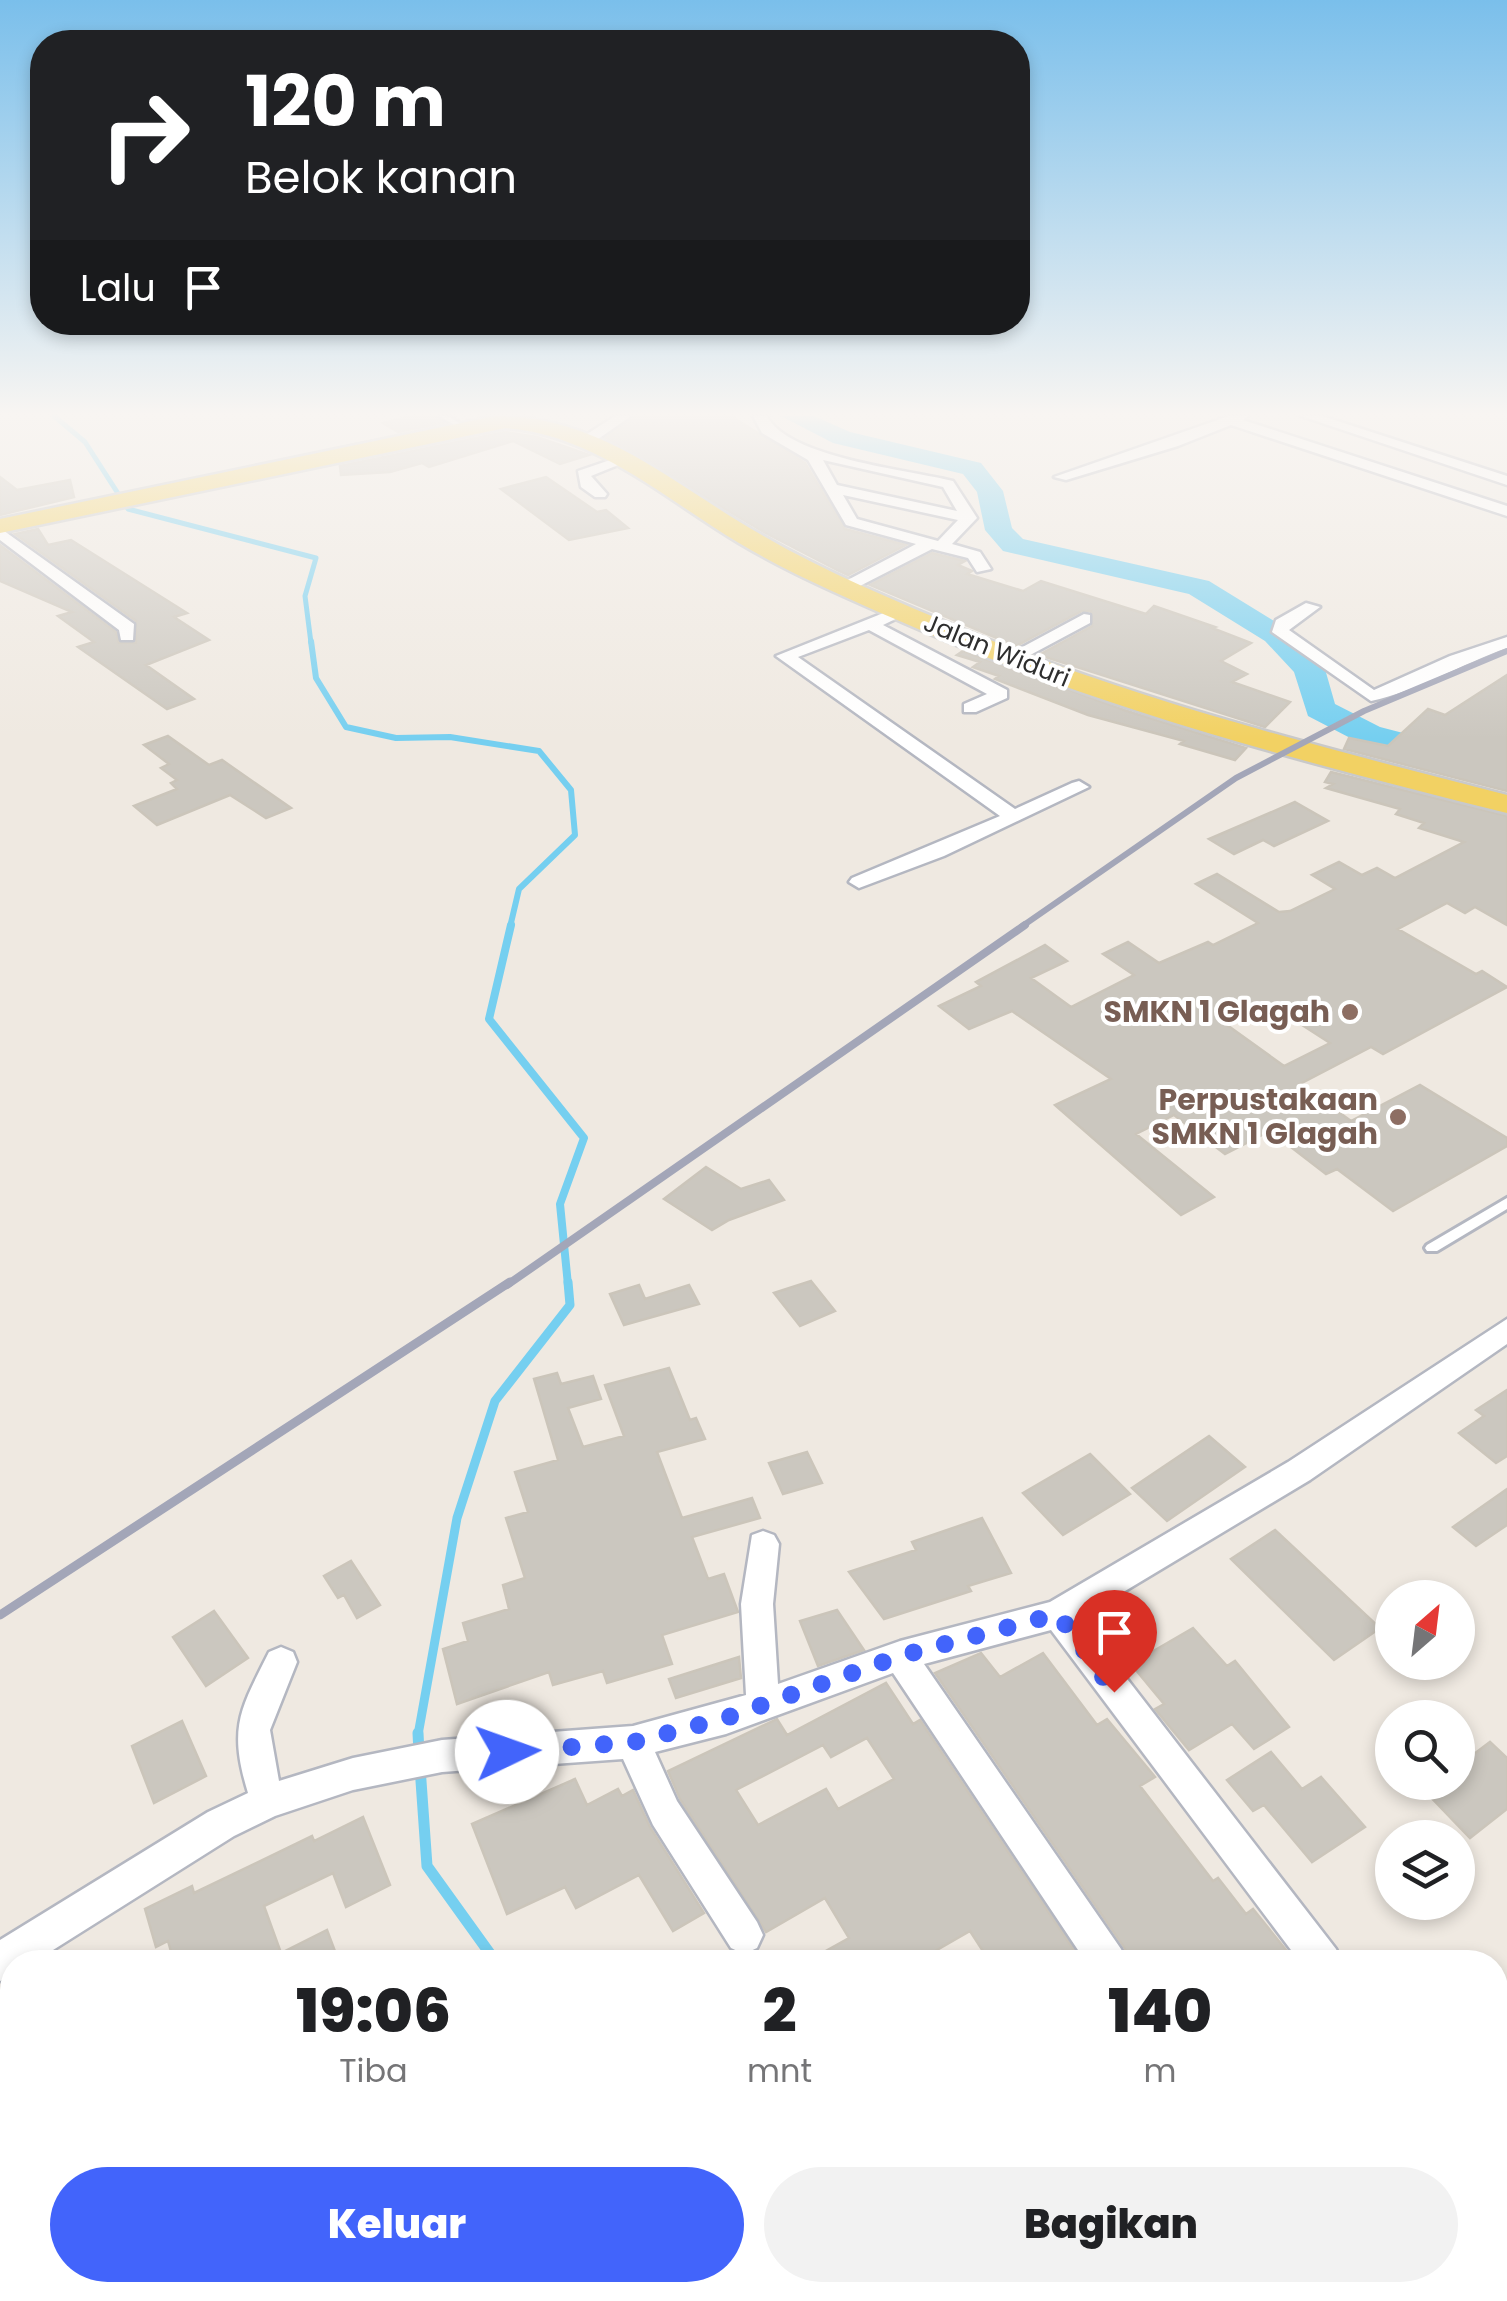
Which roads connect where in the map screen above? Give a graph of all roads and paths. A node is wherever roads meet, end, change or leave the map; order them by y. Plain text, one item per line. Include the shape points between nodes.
1 (28, 523) edge
2 (723, 523) edge
3 (856, 523) edge
4 (962, 523) edge
5 (0, 530) edge
6 (934, 545) junction
7 (984, 569) dead end
8 (848, 586) junction
9 (1312, 607) dead end
10 (885, 619) junction
11 (1084, 619) dead end
12 (128, 636) dead end
13 (1507, 642) edge
14 (1013, 658) junction
15 (970, 708) dead end
16 (1079, 787) dead end
17 (1507, 804) edge
18 (1014, 817) junction
19 (860, 882) dead end
20 (1507, 1203) edge
21 (1432, 1248) dead end
22 (1507, 1330) edge
23 (763, 1544) dead end
24 (1058, 1614) junction
25 (900, 1656) junction
26 (282, 1662) dead end
27 (764, 1704) junction
28 (634, 1742) junction
29 (268, 1801) junction
30 (744, 1935) dead end
31 (19, 1950) edge
32 (1100, 1950) edge
33 (1314, 1950) edge

1 - 5 main road
2 - 8 main road, Jalan Widuri
3 - 6 street
4 - 6 street
5 - 12 street via 128,628
6 - 7 street via 974,556
6 - 8 street
8 - 10 main road, Jalan Widuri
9 - 13 street via 1282,624 1280,632 1371,696
10 - 14 main road, Jalan Widuri
10 - 15 street via 1001,694
10 - 18 street via 785,656
11 - 14 street
14 - 17 main road, Jalan Widuri via 1216,728
16 - 18 street
18 - 19 street
20 - 21 lane
22 - 24 street via 1298,1471
23 - 27 street via 755,1650
24 - 25 street
24 - 33 street
25 - 27 street
25 - 32 street
26 - 29 street via 250,1730
27 - 28 street
28 - 29 street via 442,1756
28 - 30 street via 665,1813
29 - 31 street

